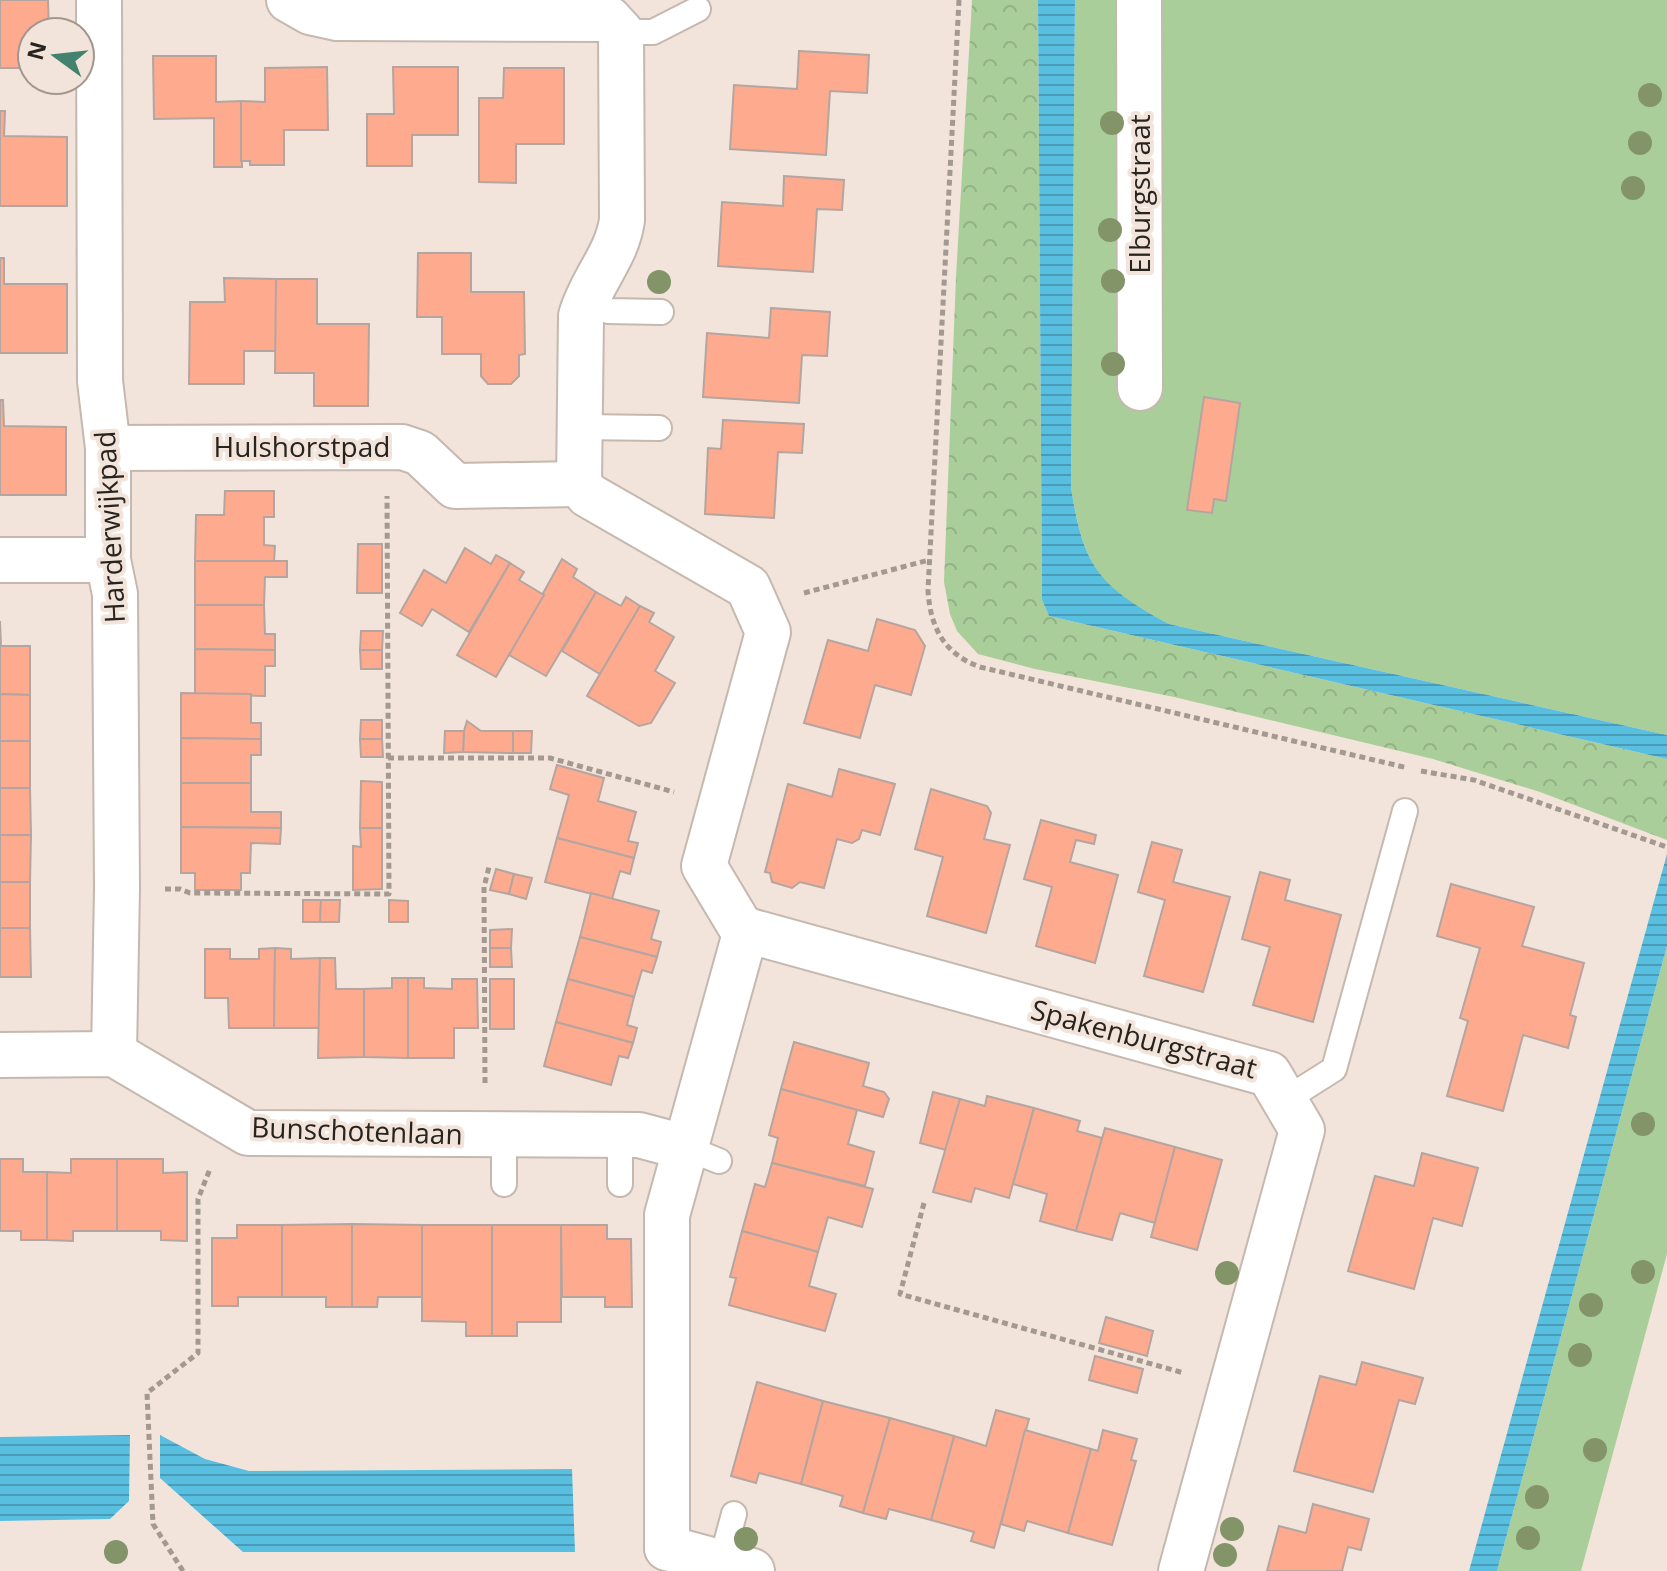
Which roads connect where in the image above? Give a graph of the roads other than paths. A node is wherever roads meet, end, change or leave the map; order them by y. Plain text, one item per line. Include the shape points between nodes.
1 (99, 0) edge
2 (289, 0) edge
3 (1139, 0) edge
4 (698, 9) dead end
5 (621, 32) junction
6 (586, 302) junction
7 (661, 312) dead end
8 (1140, 388) dead end
9 (579, 427) junction
10 (659, 428) dead end
11 (108, 448) junction
12 (579, 484) junction
13 (0, 560) edge
14 (108, 560) junction
15 (1405, 811) dead end
16 (746, 930) junction
17 (114, 1054) junction
18 (0, 1055) edge
19 (1285, 1100) junction
20 (504, 1134) junction
21 (620, 1135) junction
22 (702, 1154) junction
23 (504, 1184) dead end
24 (620, 1184) dead end
25 (734, 1514) dead end
26 (658, 1560) edge
27 (737, 1567) edge
28 (1181, 1571) edge

1 - 11 street, Harderwijkpad via 100,381
2 - 5 street via 337,18 609,19
3 - 8 street, Elburgstraat
4 - 5 lane via 653,32
5 - 6 street via 622,220 611,258
6 - 7 lane via 608,311
6 - 9 street via 579,334
9 - 10 lane
9 - 12 street
11 - 12 street, Hulshorstpad via 402,447 420,453 455,486
11 - 14 street, Harderwijkpad
12 - 16 street via 588,495 748,587 768,632 704,866
13 - 14 street
14 - 17 street, Harderwijkpad via 115,594
15 - 19 lane via 1334,1069
16 - 19 street, Spakenburgstraat via 1269,1074
16 - 22 street via 699,1106
17 - 18 street
17 - 20 street, Bunschotenlaan via 248,1133
19 - 28 street, Spakenburgstraat via 1302,1130
20 - 21 street, Bunschotenlaan
20 - 23 lane
21 - 22 street, Bunschotenlaan via 639,1135
21 - 24 lane
22 - 26 street via 667,1215
25 - 27 lane
26 - 27 street

